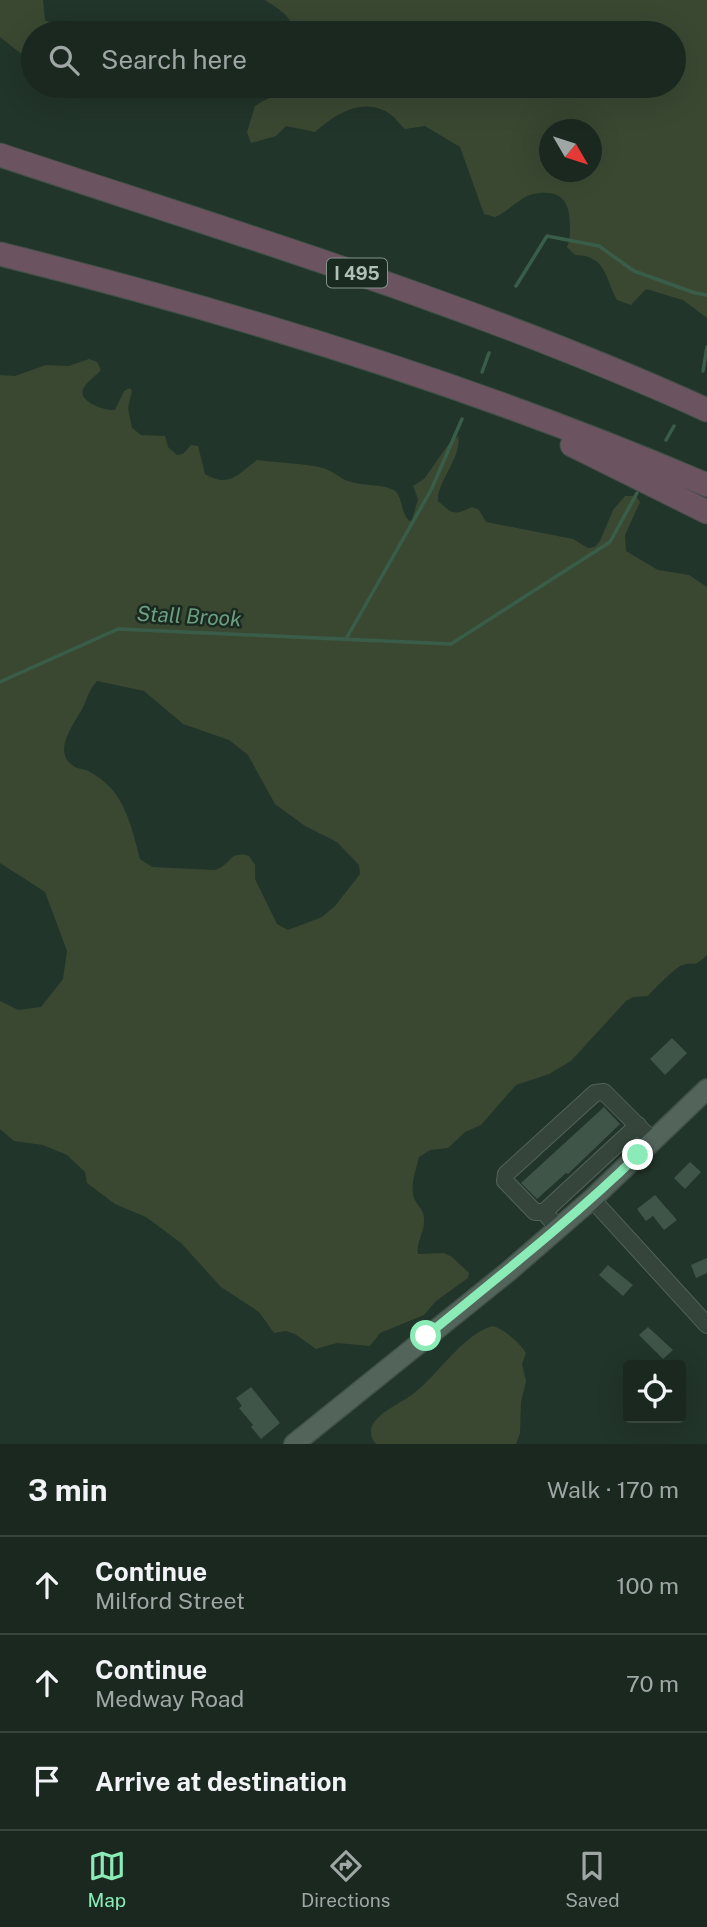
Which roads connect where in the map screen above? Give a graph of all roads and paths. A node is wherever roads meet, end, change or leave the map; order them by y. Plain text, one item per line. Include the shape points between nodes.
1 (0, 155) edge
2 (0, 254) edge
3 (498, 322) junction
4 (437, 380) junction
5 (707, 394) edge
6 (707, 410) edge
7 (707, 485) edge
8 (707, 512) edge
9 (707, 1090) edge
10 (638, 1125) junction
11 (653, 1140) junction
12 (592, 1199) junction
13 (544, 1212) junction
14 (553, 1232) junction
15 (704, 1315) edge
16 (297, 1443) edge

1 - 3 highway, I 495
2 - 4 highway via 199,305
3 - 5 highway
3 - 6 highway, I 495
4 - 7 highway
4 - 8 highway
9 - 11 main road
10 - 11 street
10 - 13 street
10 - 13 street via 604,1092 595,1093 506,1174 505,1181 536,1212
11 - 12 main road
12 - 14 main road
12 - 15 street
13 - 14 street
14 - 16 main road

